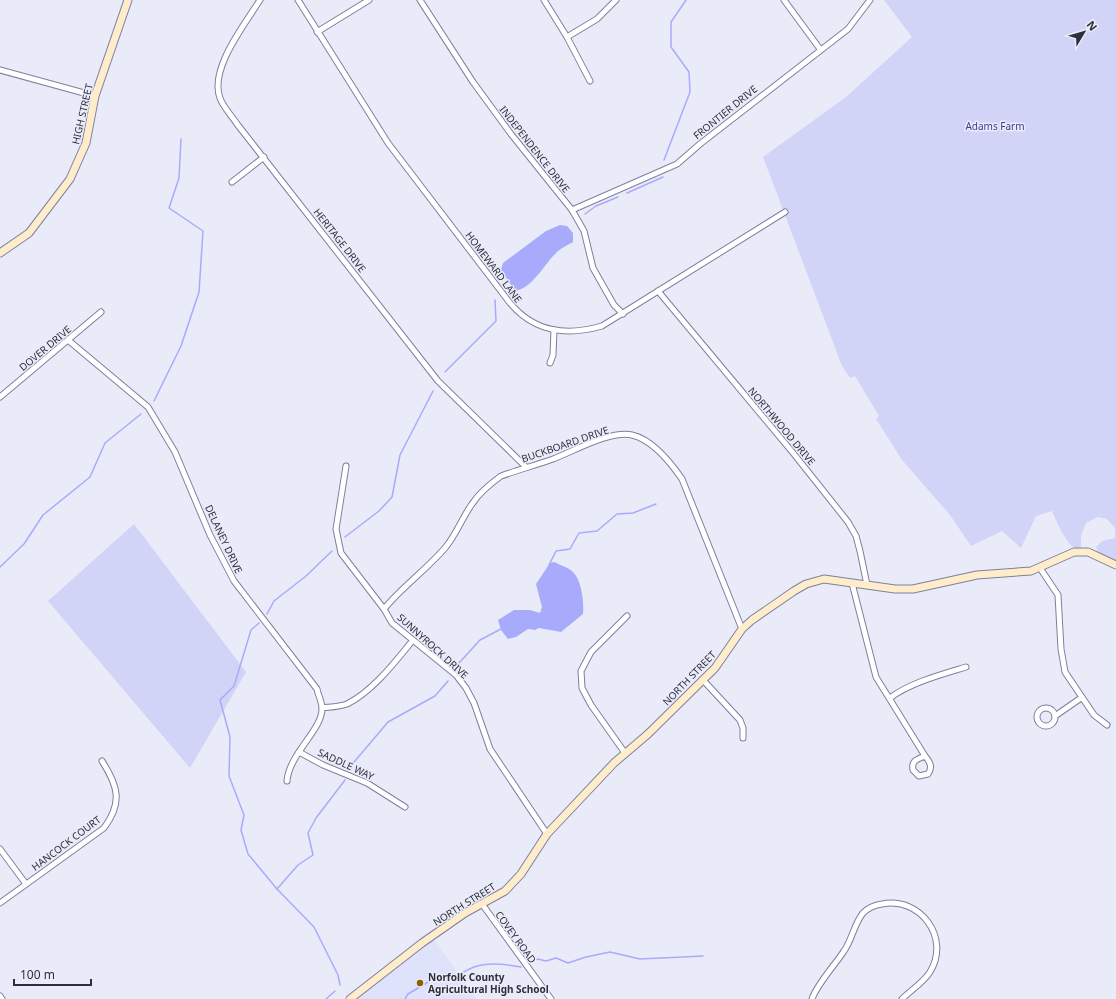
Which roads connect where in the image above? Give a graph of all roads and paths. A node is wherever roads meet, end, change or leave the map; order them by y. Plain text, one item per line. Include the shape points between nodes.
1 (128, 0) edge
2 (260, 0) edge
3 (298, 0) edge
4 (368, 0) edge
5 (420, 0) edge
6 (544, 0) edge
7 (616, 0) edge
8 (784, 0) edge
9 (870, 0) edge
10 (317, 32) junction
11 (567, 37) junction
12 (820, 49) junction
13 (0, 70) edge
14 (590, 81) dead end
15 (95, 96) junction
16 (264, 157) junction
17 (232, 182) dead end
18 (572, 210) junction
19 (785, 212) dead end
20 (0, 253) edge
21 (658, 291) junction
22 (101, 312) dead end
23 (623, 314) junction
24 (554, 330) junction
25 (68, 340) junction
26 (550, 363) dead end
27 (0, 397) edge
28 (346, 466) dead end
29 (526, 467) junction
30 (1116, 565) edge
31 (1040, 568) junction
32 (852, 583) junction
33 (866, 585) junction
34 (384, 609) junction
35 (627, 616) dead end
36 (742, 630) junction
37 (413, 640) junction
38 (966, 667) dead end
39 (703, 680) junction
40 (890, 698) junction
41 (1081, 698) junction
42 (322, 708) junction
43 (1055, 716) dead end
44 (1107, 725) dead end
45 (743, 738) dead end
46 (299, 752) junction
47 (625, 753) junction
48 (925, 756) dead end
49 (102, 761) dead end
50 (287, 781) dead end
51 (405, 807) dead end
52 (547, 834) junction
53 (0, 849) edge
54 (26, 884) junction
55 (0, 903) edge
56 (482, 904) junction
57 (0, 996) edge
58 (2, 999) edge
59 (350, 999) edge
60 (552, 999) edge
61 (812, 999) edge
62 (902, 999) edge

1 - 15 street, HIGH STREET
2 - 16 street, HERITAGE DRIVE via 229,50 217,84 220,99
3 - 10 street, HOMEWARD LANE
4 - 10 street
5 - 18 street, INDEPENDENCE DRIVE via 473,82
6 - 11 street
7 - 11 street via 597,19
8 - 12 street
9 - 12 street, FRONTIER DRIVE via 848,29
10 - 24 street, HOMEWARD LANE via 388,143 510,303 529,321
11 - 14 street
12 - 18 street, FRONTIER DRIVE via 677,164
13 - 15 street
15 - 20 street, HIGH STREET via 86,143 70,179 28,233
16 - 17 street
16 - 29 street, HERITAGE DRIVE via 438,381
18 - 23 street, INDEPENDENCE DRIVE via 584,231 593,268 614,305
19 - 21 street, HOMEWARD LANE
21 - 23 street, HOMEWARD LANE
21 - 33 street, NORTHWOOD DRIVE via 848,522 856,536
22 - 25 street, DOVER DRIVE
23 - 24 street, HOMEWARD LANE via 602,326 588,330
24 - 26 street via 553,355
25 - 27 street, DOVER DRIVE
25 - 42 street, DELANEY DRIVE via 148,407 158,421 175,452 210,535 234,581 317,689
28 - 34 street, SUNNYROCK DRIVE via 339,501 337,540 341,553
29 - 34 street, BUCKBOARD DRIVE via 501,476 487,486 472,503 444,549
29 - 36 street, BUCKBOARD DRIVE via 614,436 630,434 647,442 670,463 682,479
30 - 31 street, NORTH STREET via 1094,554 1074,552
31 - 33 street, NORTH STREET via 1018,573 961,577 913,589
31 - 41 street via 1058,595 1065,672
32 - 33 street, NORTH STREET
32 - 36 street, NORTH STREET via 824,579 806,584 768,608
32 - 40 street via 873,667 881,686
34 - 37 street, SUNNYROCK DRIVE via 392,623
35 - 47 street via 591,652 581,671 582,688 591,705
36 - 39 street, NORTH STREET
37 - 42 street via 358,697 340,706
37 - 52 street, SUNNYROCK DRIVE via 456,675 466,688 490,749
38 - 40 street via 902,690
39 - 45 street via 740,720
39 - 47 street, NORTH STREET
40 - 48 street
41 - 43 street
41 - 44 street via 1096,718
42 - 46 street via 314,730
46 - 50 street via 288,770
46 - 51 street, SADDLE WAY via 323,765 367,782
47 - 52 street, NORTH STREET
49 - 54 street, HANCOCK COURT via 114,781 117,795 112,817 104,828
52 - 56 street, NORTH STREET via 518,877 505,891
53 - 54 street
54 - 55 street, HANCOCK COURT
56 - 59 street, NORTH STREET via 422,943
56 - 60 street, COVEY ROAD
57 - 58 street
61 - 62 street via 847,948 854,929 864,913 875,905 890,902 909,905 924,916 937,945 936,958 930,973

